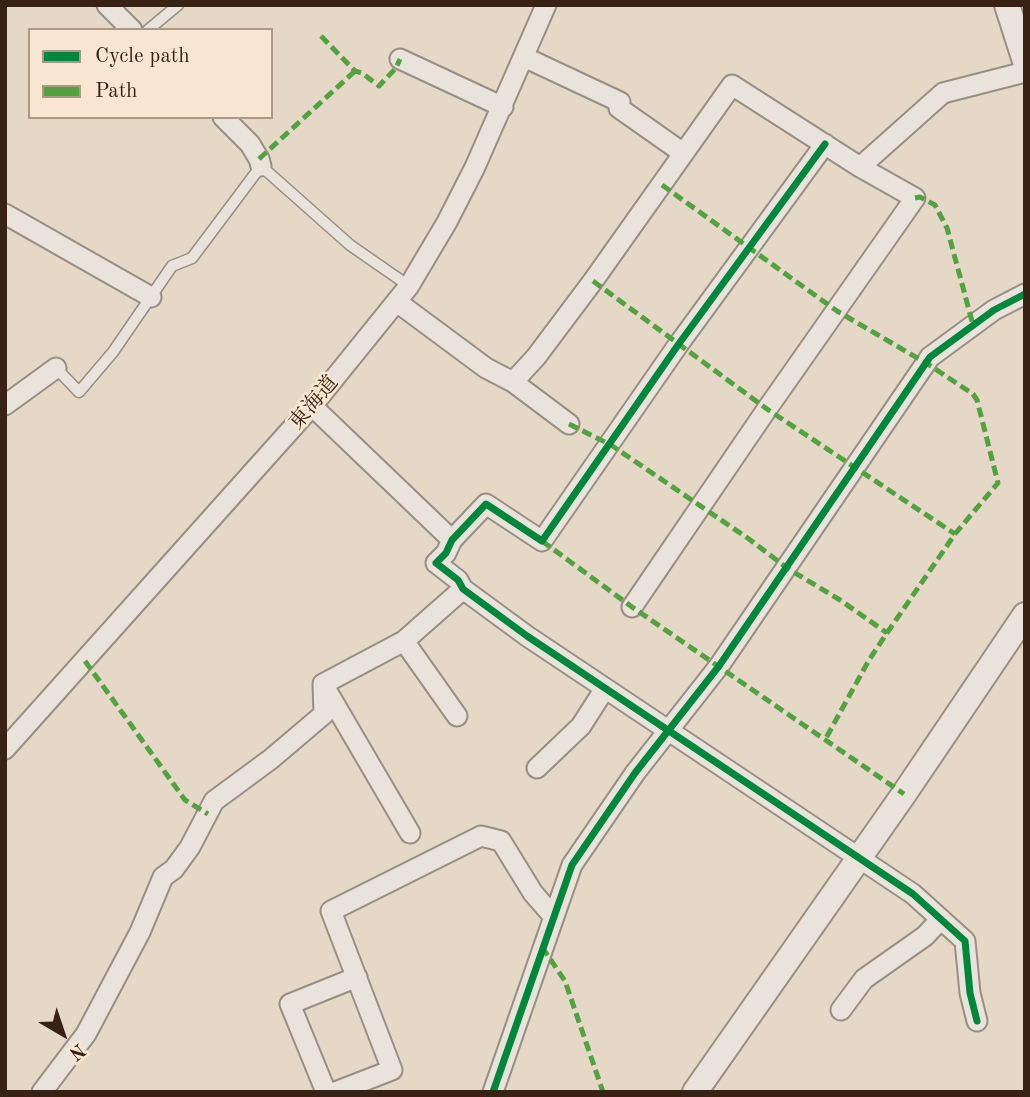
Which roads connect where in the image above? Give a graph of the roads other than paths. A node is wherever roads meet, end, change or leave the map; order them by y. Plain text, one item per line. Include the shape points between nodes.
1 (107, 5) edge
2 (178, 5) edge
3 (546, 5) edge
4 (1007, 5) edge
5 (130, 28) edge
6 (150, 28) edge
7 (524, 57) junction
8 (400, 59) dead end
9 (1025, 61) edge
10 (1025, 72) edge
11 (503, 107) junction
12 (225, 119) edge
13 (825, 144) junction
14 (683, 153) junction
15 (261, 166) junction
16 (860, 167) junction
17 (5, 215) edge
18 (403, 294) junction
19 (1025, 294) edge
20 (150, 297) junction
21 (56, 368) joint
22 (513, 382) junction
23 (5, 405) edge
24 (312, 406) junction
25 (569, 425) dead end
26 (453, 540) junction
27 (463, 589) junction
28 (632, 607) dead end
29 (1025, 615) edge
30 (404, 641) junction
31 (323, 684) junction
32 (604, 690) junction
33 (457, 716) dead end
34 (667, 731) junction
35 (5, 749) edge
36 (537, 768) dead end
37 (410, 833) dead end
38 (859, 858) junction
39 (553, 916) junction
40 (941, 919) junction
41 (357, 977) junction
42 (841, 1010) dead end
43 (977, 1021) dead end
44 (42, 1092) edge
45 (326, 1092) edge
46 (335, 1092) edge
47 (493, 1092) edge
48 (695, 1092) edge

1 - 5 street
2 - 6 lane
3 - 7 street, 東海道
4 - 9 street
7 - 11 street, 東海道
7 - 14 street via 620,102 619,108
8 - 11 street
10 - 16 street via 943,93
11 - 18 street, 東海道 via 447,222
12 - 15 street via 250,144
13 - 14 street via 732,85
13 - 16 street
13 - 26 street via 542,541 486,504
14 - 22 street via 555,334
15 - 18 lane
15 - 20 lane via 192,258 172,266
16 - 28 street via 915,198
17 - 20 street
18 - 22 street via 486,368
18 - 24 street, 東海道
19 - 34 street via 994,310 930,357 719,666
20 - 21 lane via 79,392
21 - 23 street
22 - 25 street
24 - 26 street
24 - 35 street, 東海道
26 - 27 street via 436,563
27 - 30 street
27 - 32 street
29 - 38 street
30 - 31 street
30 - 33 street
31 - 37 street
31 - 44 street via 324,714 214,801 190,847 163,877 86,1034
32 - 34 street
32 - 36 street via 581,726
34 - 38 street
34 - 39 street via 572,865
38 - 40 street
38 - 48 street
39 - 41 street via 501,841 481,836 331,911
39 - 47 street
40 - 42 street via 925,936 864,979
40 - 43 street via 965,942
41 - 45 street via 290,1004
41 - 46 street via 392,1070

